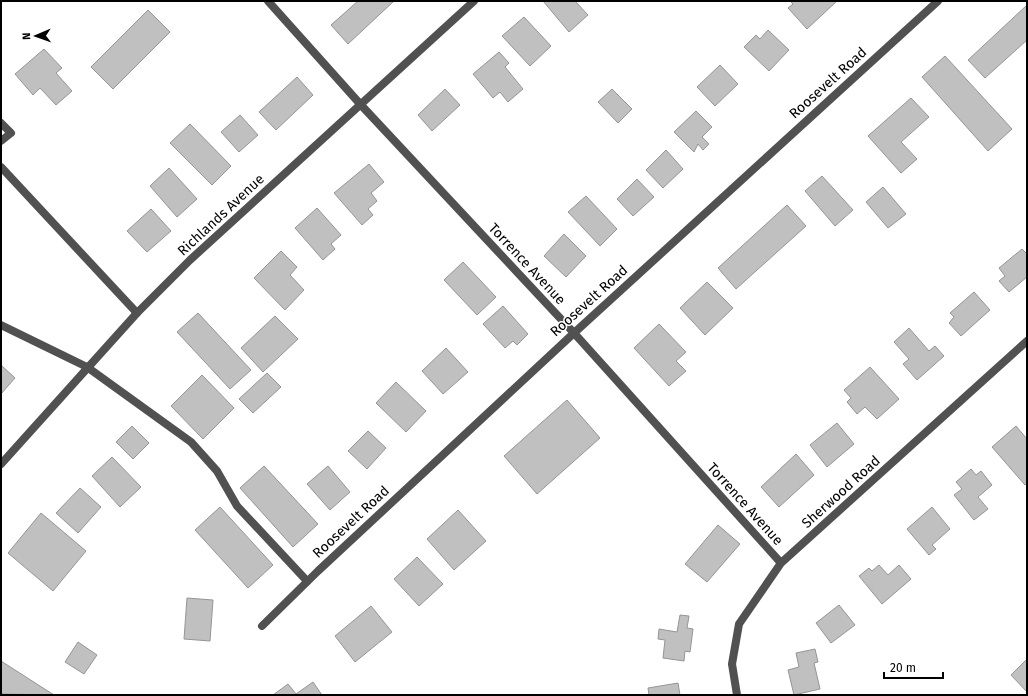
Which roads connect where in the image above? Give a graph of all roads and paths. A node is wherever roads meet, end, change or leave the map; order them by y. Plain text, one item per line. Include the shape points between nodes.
1 (268, 1) edge
2 (474, 1) edge
3 (938, 1) edge
4 (361, 105) junction
5 (1, 123) edge
6 (1, 141) edge
7 (1, 167) edge
8 (137, 313) junction
9 (1, 325) edge
10 (574, 333) junction
11 (1027, 342) edge
12 (87, 367) junction
13 (1, 464) edge
14 (781, 564) junction
15 (307, 581) junction
16 (262, 626) dead end
17 (737, 695) edge

1 - 4 street, Torrence Avenue
2 - 4 street, Richlands Avenue
3 - 10 street, Roosevelt Road
4 - 8 street, Richlands Avenue via 190,260
4 - 10 street, Torrence Avenue
5 - 6 street via 11,133
7 - 8 street
8 - 12 street, Richlands Avenue
9 - 12 street
10 - 14 street, Torrence Avenue
10 - 15 street, Roosevelt Road
11 - 14 street, Sherwood Road
12 - 13 street, Richlands Avenue
12 - 15 street via 191,442 217,471 237,506
14 - 17 street, Sherwood Road via 739,624 732,664
15 - 16 street, Roosevelt Road

